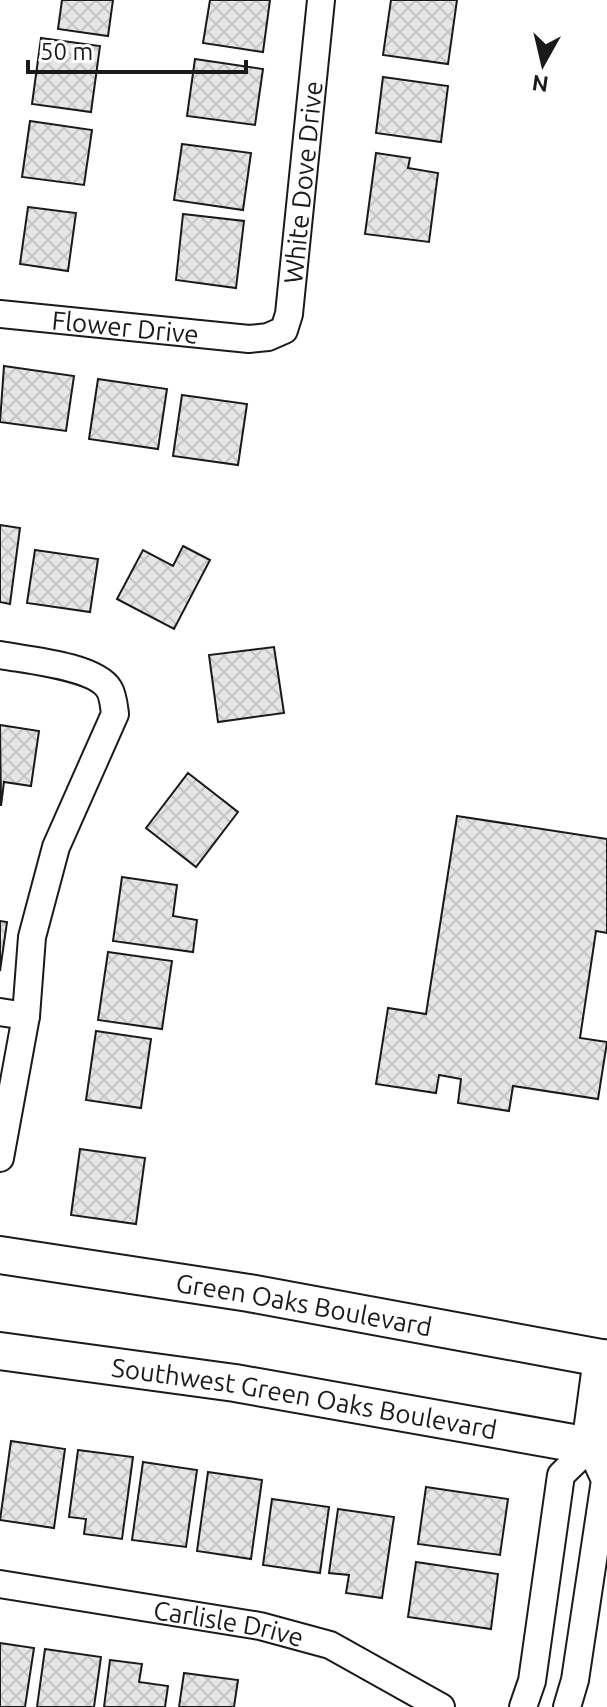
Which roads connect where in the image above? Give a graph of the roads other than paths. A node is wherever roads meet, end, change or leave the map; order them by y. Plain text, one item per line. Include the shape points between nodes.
1 (321, 0) edge
2 (0, 314) edge
3 (249, 339) joint
4 (0, 655) edge
5 (13, 1014) edge
6 (0, 1158) edge
7 (0, 1255) edge
8 (0, 1351) edge
9 (605, 1358) edge
10 (598, 1448) edge
11 (0, 1584) edge
12 (441, 1707) edge
13 (523, 1707) edge
14 (567, 1707) edge

1 - 3 street, White Dove Drive via 289,314 284,330
2 - 3 street, Flower Drive
4 - 5 street via 102,680 111,691 115,714 56,847
5 - 6 street
7 - 9 main road, Green Oaks Boulevard via 249,1293
8 - 10 main road, Southwest Green Oaks Boulevard via 235,1383
9 - 10 main road
10 - 13 street via 561,1475 532,1681
10 - 14 street via 605,1480
11 - 12 street, Carlisle Drive via 260,1626 316,1641

